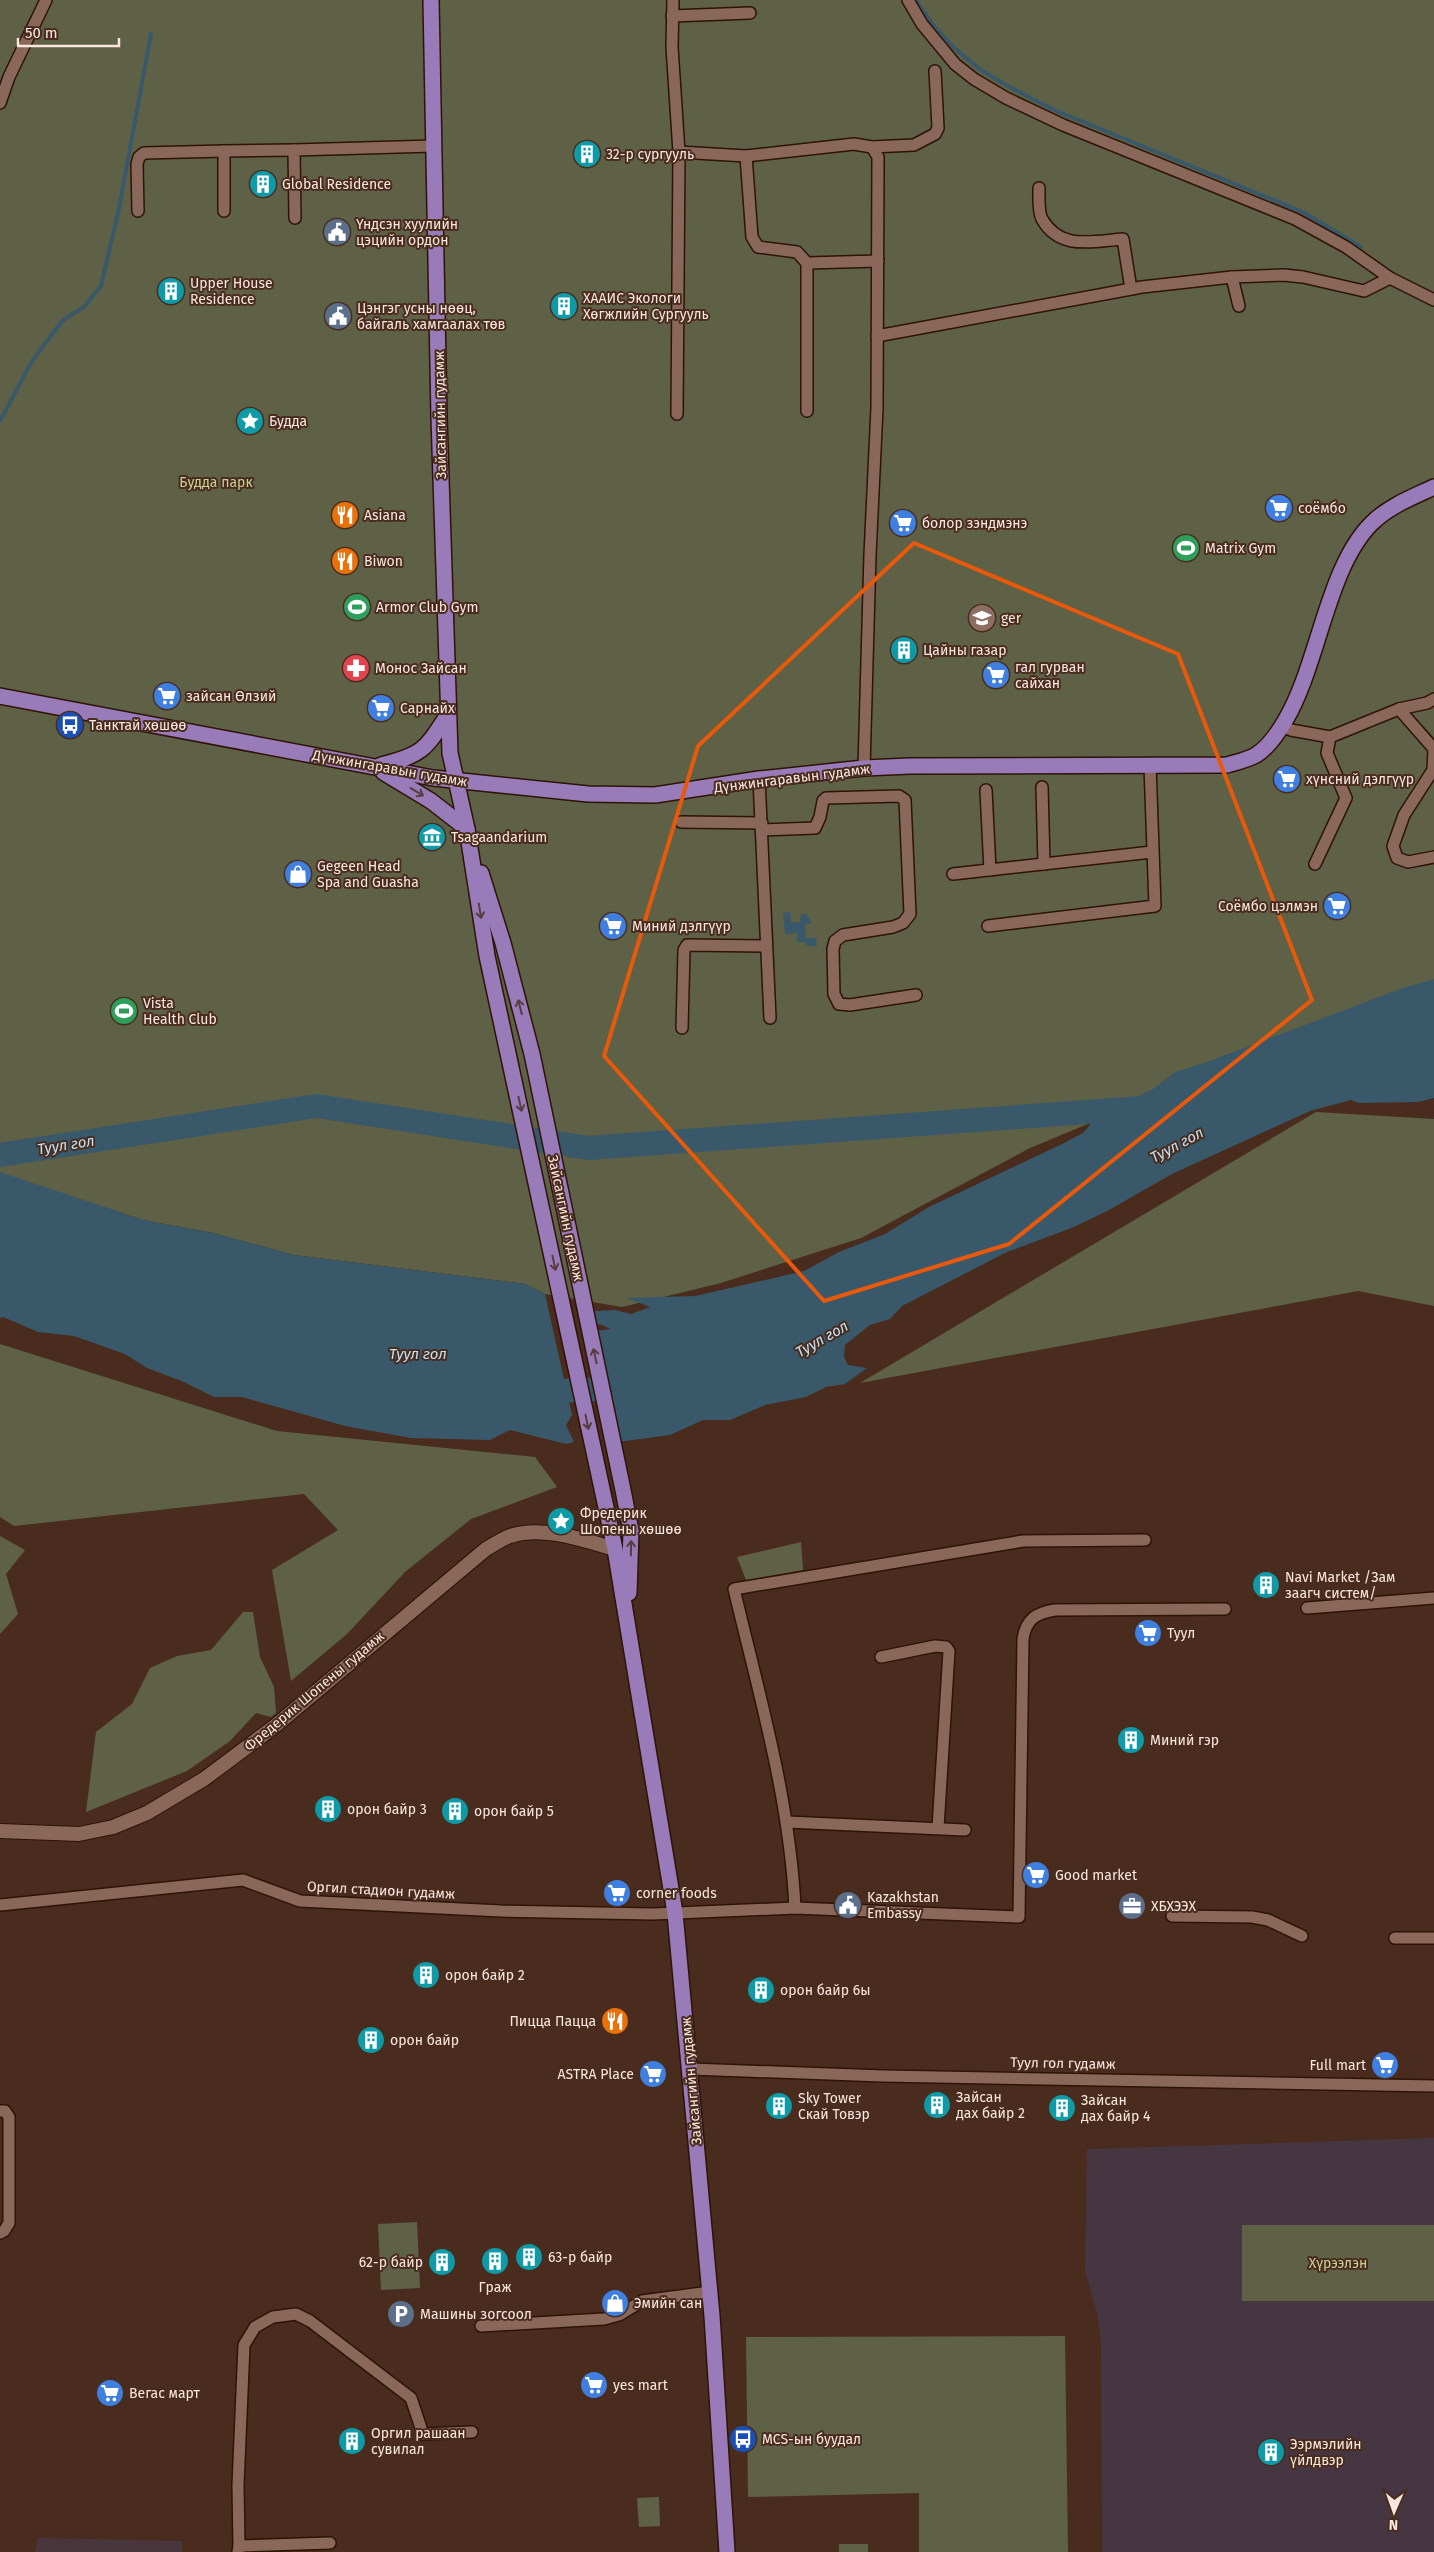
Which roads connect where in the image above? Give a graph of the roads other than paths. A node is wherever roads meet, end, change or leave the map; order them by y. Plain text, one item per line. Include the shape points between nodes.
1 (46, 0) edge
2 (431, 0) edge
3 (673, 0) edge
4 (908, 0) edge
5 (750, 12) dead end
6 (672, 16) junction
7 (935, 71) dead end
8 (0, 103) edge
9 (433, 146) junction
10 (872, 147) junction
11 (224, 150) junction
12 (294, 150) junction
13 (679, 152) junction
14 (746, 156) junction
15 (1039, 188) dead end
16 (138, 211) dead end
17 (224, 211) dead end
18 (295, 218) dead end
19 (878, 262) junction
20 (807, 263) junction
21 (1232, 277) junction
22 (1390, 278) junction
23 (1131, 289) junction
24 (1434, 300) edge
25 (1239, 306) dead end
26 (877, 336) junction
27 (807, 411) dead end
28 (677, 414) dead end
29 (1434, 487) edge
30 (0, 696) edge
31 (1434, 699) edge
32 (1399, 709) junction
33 (447, 716) junction
34 (1282, 726) junction
35 (1330, 737) junction
36 (1150, 764) junction
37 (375, 767) junction
38 (864, 768) junction
39 (759, 779) junction
40 (456, 781) junction
41 (1042, 787) dead end
42 (986, 790) dead end
43 (681, 822) dead end
44 (762, 826) junction
45 (467, 829) junction
46 (1152, 852) junction
47 (1434, 857) edge
48 (1044, 864) junction
49 (1314, 864) dead end
50 (990, 870) junction
51 (953, 874) dead end
52 (988, 926) dead end
53 (766, 946) junction
54 (916, 995) dead end
55 (770, 1018) dead end
56 (682, 1028) dead end
57 (1145, 1540) dead end
58 (615, 1549) junction
59 (1434, 1598) edge
60 (1306, 1608) dead end
61 (1225, 1610) dead end
62 (627, 1614) junction
63 (881, 1658) dead end
64 (786, 1822) junction
65 (938, 1828) junction
66 (965, 1830) dead end
67 (0, 1832) edge
68 (0, 1905) edge
69 (795, 1908) junction
70 (675, 1913) junction
71 (1172, 1916) dead end
72 (1302, 1936) dead end
73 (1395, 1938) dead end
74 (1434, 1938) edge
75 (691, 2069) junction
76 (1434, 2086) edge
77 (0, 2111) edge
78 (0, 2233) edge
79 (710, 2292) junction
80 (481, 2326) dead end
81 (472, 2432) dead end
82 (330, 2543) dead end
83 (238, 2549) edge
84 (728, 2552) edge

1 - 8 street via 9,76
2 - 9 main road, Зайсангийн гудамж
3 - 6 street
4 - 22 street via 922,24 955,64 1006,98 1063,125 1295,219 1346,247
5 - 6 street
6 - 13 street
7 - 10 street via 938,128 935,134 914,144
9 - 12 street
9 - 33 main road, Зайсангийн гудамж
10 - 14 street via 854,144
10 - 19 street via 878,157
11 - 12 street
11 - 16 street via 144,153 138,164
11 - 17 street
12 - 18 street
13 - 14 street
13 - 28 street
14 - 20 street via 752,237 758,247 797,252
15 - 23 street via 1041,218 1057,236 1071,243 1123,239
19 - 20 street
19 - 26 street
20 - 27 street
21 - 22 street via 1303,277 1360,291 1369,290
21 - 23 street
21 - 25 street
22 - 24 street
23 - 26 street
26 - 38 street
29 - 34 main road, Дүнжингаравын гудамж via 1388,510 1371,524 1356,545 1342,569 1304,684
30 - 37 main road, Дүнжингаравын гудамж
31 - 32 street
32 - 35 street
32 - 47 street via 1434,749 1433,770 1404,815 1393,846 1398,858 1408,862
33 - 37 main road via 417,755
33 - 40 main road, Зайсангийн гудамж
34 - 35 street
34 - 36 main road, Дүнжингаравын гудамж via 1275,738 1257,754 1227,765
35 - 49 street via 1327,752 1346,798
36 - 38 main road, Дүнжингаравын гудамж
36 - 46 street
37 - 40 main road, Дүнжингаравын гудамж
37 -> 45 main road via 432,800
38 - 39 main road, Дүнжингаравын гудамж
39 - 40 main road, Дүнжингаравын гудамж via 655,795 588,794
39 - 44 street
40 - 45 main road, Зайсангийн гудамж
41 - 48 street
42 - 50 street
43 - 44 street
44 - 53 street
44 - 54 street via 815,828 826,798 900,796 905,800 910,914 903,923 894,927 843,935 835,941 834,994 839,1004 850,1005
45 -> 58 main road, Зайсангийн гудамж via 487,956
62 -> 45 main road, Зайсангийн гудамж via 632,1530 532,1054 503,943
46 - 48 street
46 - 52 street via 1155,906
48 - 50 street
50 - 51 street
53 - 55 street
53 - 56 street via 688,944 684,950
57 - 64 street via 1023,1541 734,1589 774,1755
58 - 62 main road, Зайсангийн гудамж
58 - 67 street, Фредерик Шопены гудамж via 536,1532 510,1536 486,1549 275,1726 204,1779 155,1808 113,1827 79,1834
59 - 60 street
61 - 69 street, Оргил стадион гудамж via 1055,1610 1030,1618 1023,1639 1019,1917
62 - 70 main road, Зайсангийн гудамж
63 - 65 street via 935,1646 946,1647 949,1651
64 - 65 street
64 - 69 street via 794,1873
65 - 66 street
68 - 70 street, Оргил стадион гудамж via 243,1880 300,1901 501,1911
69 - 70 street, Оргил стадион гудамж
70 - 75 main road, Зайсангийн гудамж
71 - 72 street via 1252,1917 1268,1920
73 - 74 street
75 - 76 street, Туул гол гудамж via 883,2076
75 - 79 main road, Зайсангийн гудамж
77 - 78 street via 5,2111 9,2117 9,2222
79 - 80 street via 642,2301 619,2315 604,2319
79 - 84 main road, Зайсангийн гудамж
81 - 83 street via 423,2434 412,2398 310,2321 296,2314 274,2316 255,2327 244,2345
82 - 83 street

